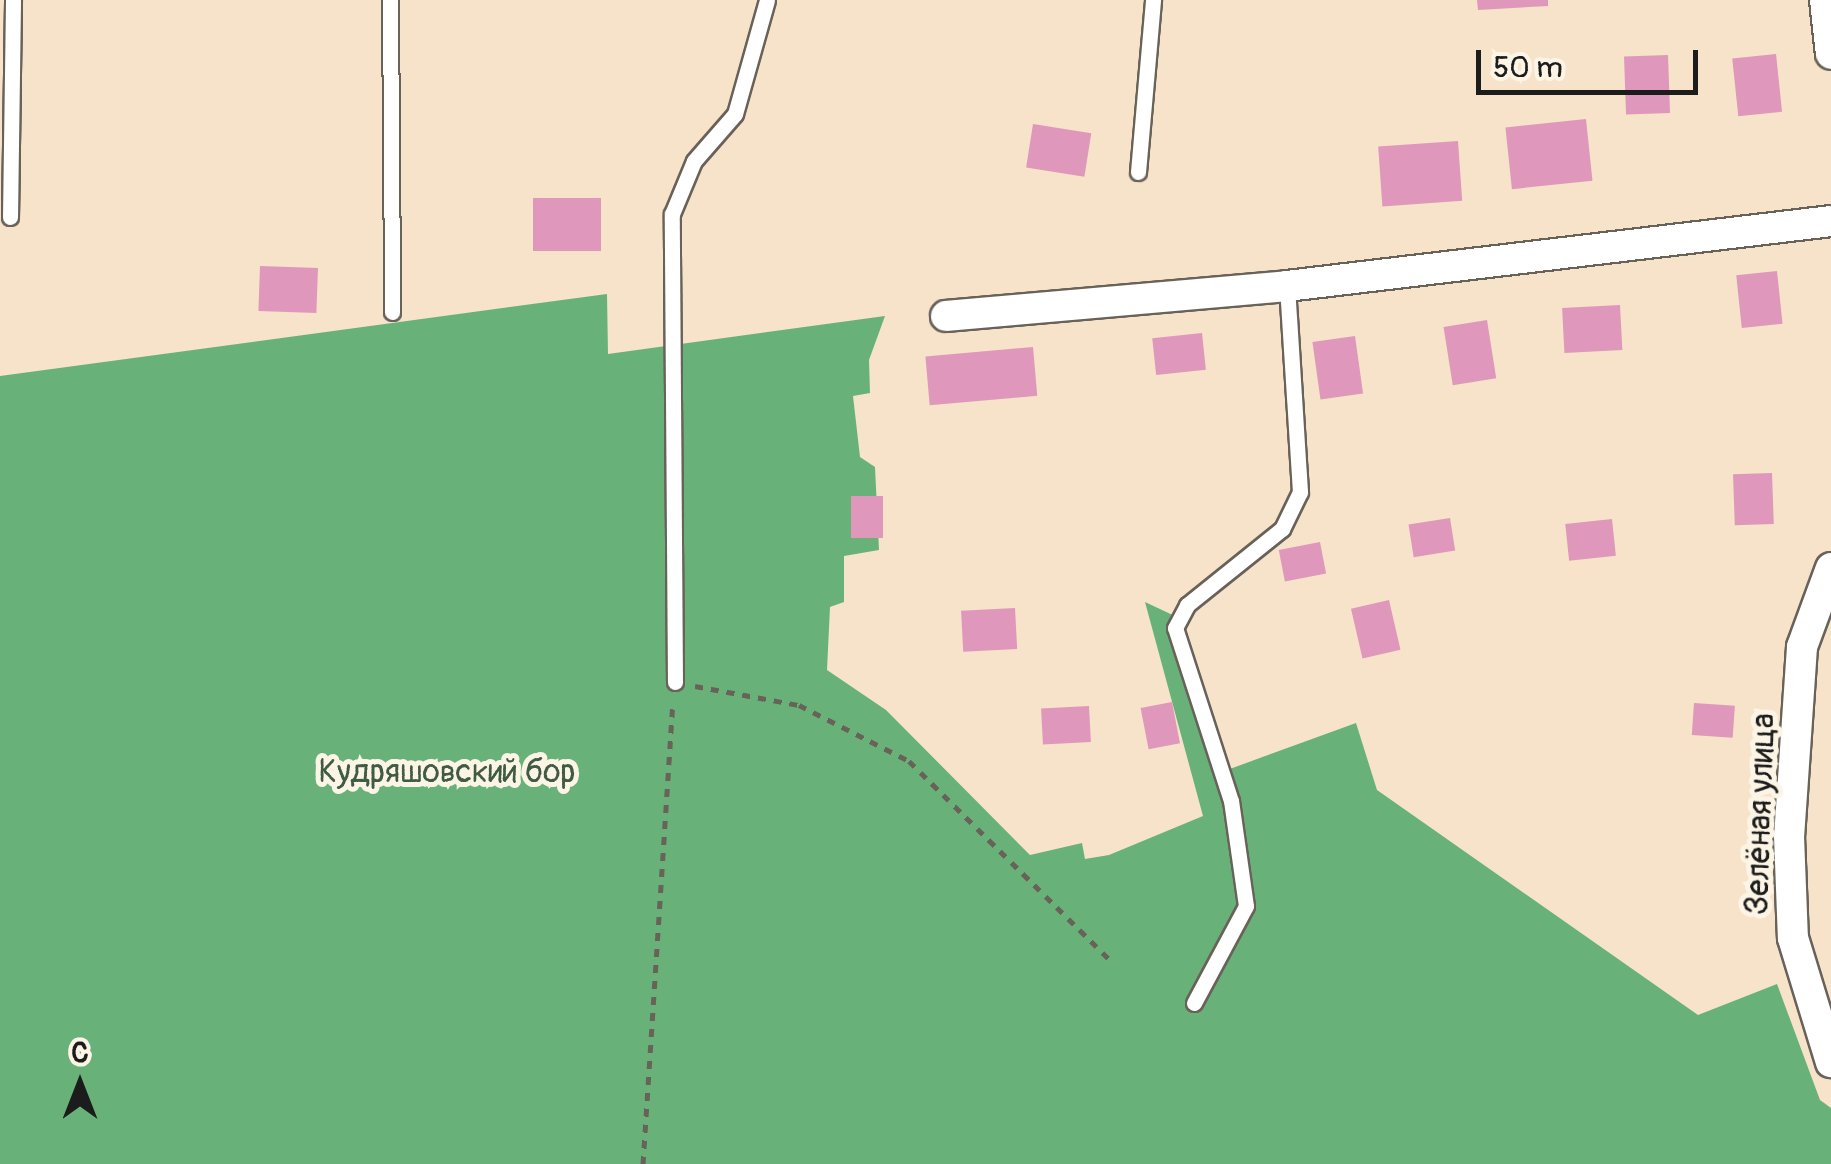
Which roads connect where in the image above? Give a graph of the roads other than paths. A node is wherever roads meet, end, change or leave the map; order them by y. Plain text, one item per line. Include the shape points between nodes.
1 (12, 0) edge
2 (390, 0) edge
3 (767, 0) edge
4 (1153, 0) edge
5 (1825, 0) edge
6 (1831, 54) edge
7 (1138, 172) dead end
8 (10, 217) dead end
9 (1831, 221) edge
10 (1287, 286) junction
11 (392, 312) dead end
12 (946, 316) dead end
13 (1831, 568) edge
14 (675, 682) road end
15 (1194, 1003) dead end
16 (1831, 1062) edge

1 - 8 lane
2 - 11 lane
3 - 14 lane via 735,114 694,161 672,214
4 - 7 lane
5 - 6 street
9 - 10 street
10 - 12 street
10 - 15 lane via 1300,492 1282,529 1187,606 1175,628 1231,801 1246,906
13 - 16 street, Зелёная улица via 1802,647 1789,836 1792,938

